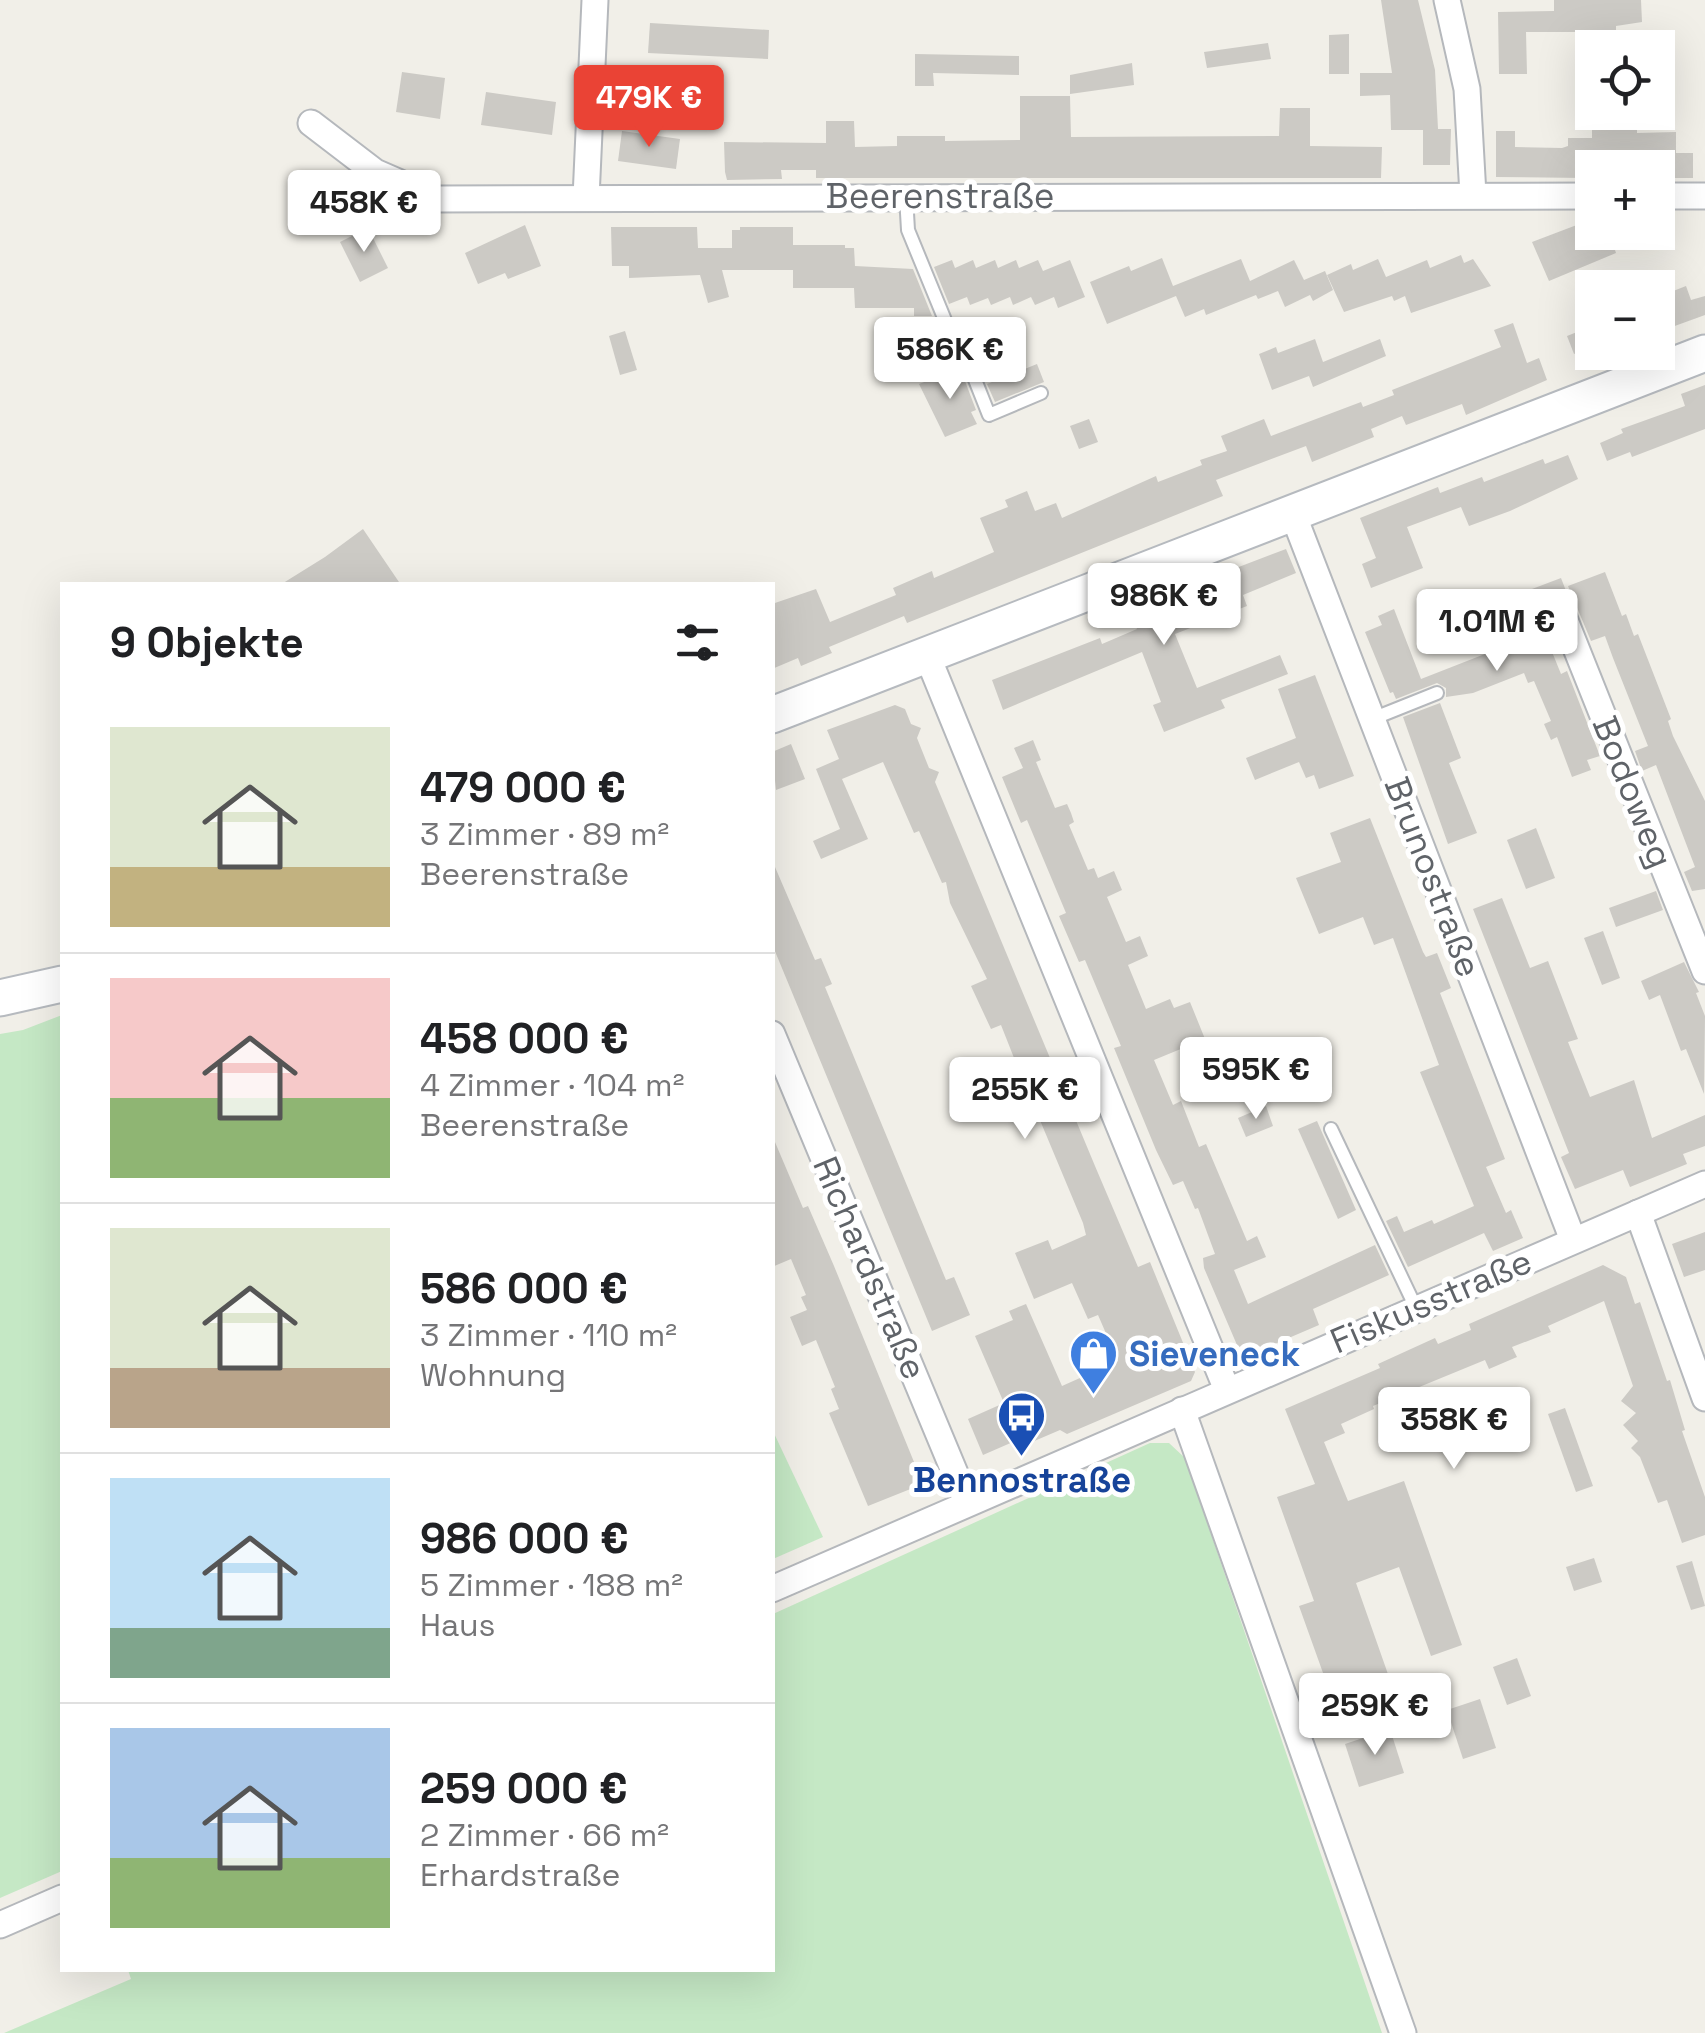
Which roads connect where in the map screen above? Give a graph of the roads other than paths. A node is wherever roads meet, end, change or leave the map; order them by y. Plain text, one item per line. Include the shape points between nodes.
1 (595, 0) edge
2 (1447, 0) edge
3 (311, 123) dead end
4 (1473, 195) junction
5 (906, 196) junction
6 (1575, 196) edge
7 (1675, 196) edge
8 (1705, 196) edge
9 (586, 198) junction
10 (1705, 352) edge
11 (1040, 394) dead end
12 (1292, 514) junction
13 (1562, 613) dead end
14 (928, 655) junction
15 (1437, 693) dead end
16 (775, 715) edge
17 (1372, 719) junction
18 (1705, 971) edge
19 (60, 984) edge
20 (0, 998) edge
21 (775, 1041) edge
22 (1331, 1129) dead end
23 (1705, 1184) edge
24 (1638, 1213) junction
25 (1573, 1240) junction
26 (1416, 1308) junction
27 (1227, 1390) junction
28 (1705, 1398) edge
29 (1182, 1410) junction
30 (967, 1502) junction
31 (775, 1587) edge
32 (1390, 1692) dead end
33 (1293, 1723) junction
34 (60, 1899) edge
35 (0, 1925) edge
36 (1403, 2033) edge

1 - 9 street
2 - 4 street via 1466,89
3 - 9 street, Beerenstraße via 374,172 428,197
4 - 5 street, Beerenstraße
4 - 6 street, Beerenstraße
5 - 9 street, Beerenstraße
5 - 11 lane via 908,230 989,414
7 - 8 street
10 - 12 street
12 - 14 street
12 - 17 street, Brunostraße
13 - 18 street, Bodoweg
14 - 16 street
14 - 27 street
15 - 17 lane
17 - 25 street, Brunostraße
19 - 20 street
21 - 30 street, Richardstraße
22 - 26 lane
23 - 24 street, Fiskusstraße
24 - 25 street, Fiskusstraße
24 - 28 street
25 - 26 street, Fiskusstraße
26 - 27 street, Fiskusstraße
27 - 29 street, Fiskusstraße
29 - 30 street, Fiskusstraße
29 - 33 street
30 - 31 street, Fiskusstraße
32 - 33 lane
33 - 36 street
34 - 35 street

